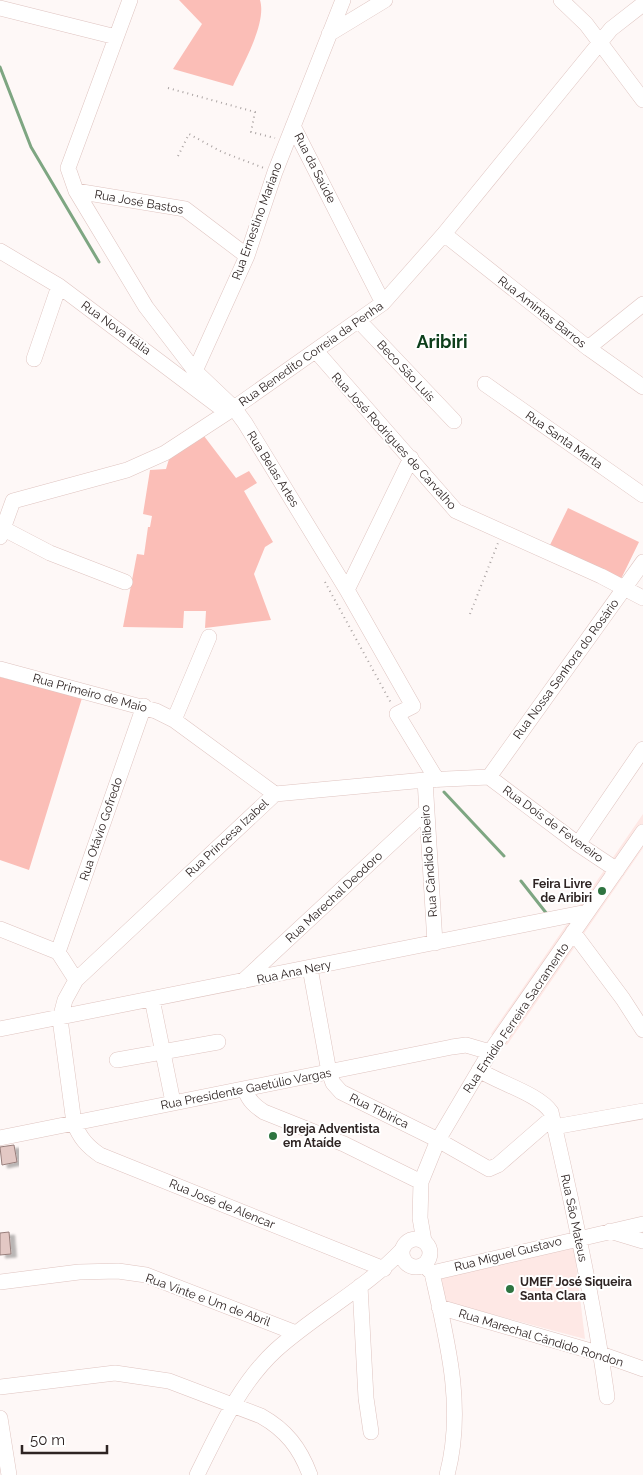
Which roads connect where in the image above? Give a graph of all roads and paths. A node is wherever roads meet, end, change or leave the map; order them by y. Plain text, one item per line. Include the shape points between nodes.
1 (130, 0) edge
2 (343, 0) edge
3 (385, 0) edge
4 (561, 0) edge
5 (643, 4) edge
6 (19, 5) edge
7 (0, 8) edge
8 (329, 34) junction
9 (116, 37) junction
10 (599, 44) junction
11 (168, 88) dead end
12 (643, 100) edge
13 (294, 126) junction
14 (287, 142) junction
15 (178, 156) dead end
16 (276, 172) junction
17 (76, 191) junction
18 (444, 234) junction
19 (0, 251) edge
20 (247, 256) junction
21 (59, 286) junction
22 (383, 303) junction
23 (643, 304) edge
24 (359, 321) junction
25 (588, 348) junction
26 (316, 351) junction
27 (34, 359) dead end
28 (195, 371) junction
29 (485, 384) dead end
30 (643, 388) edge
31 (231, 410) junction
32 (454, 421) dead end
33 (411, 458) junction
34 (643, 495) edge
35 (6, 498) edge
36 (503, 531) junction
37 (2, 533) edge
38 (643, 562) edge
39 (125, 582) dead end
40 (624, 588) junction
41 (347, 590) junction
42 (643, 598) edge
43 (470, 614) dead end
44 (209, 637) dead end
45 (0, 669) edge
46 (144, 706) junction
47 (174, 720) junction
48 (643, 749) edge
49 (489, 777) junction
50 (431, 780) junction
51 (275, 794) junction
52 (426, 811) junction
53 (643, 832) edge
54 (578, 844) junction
55 (617, 870) junction
56 (587, 912) junction
57 (0, 929) edge
58 (573, 932) junction
59 (435, 943) junction
60 (58, 952) junction
61 (310, 968) junction
62 (76, 980) junction
63 (242, 982) junction
64 (152, 999) junction
65 (60, 1019) junction
66 (642, 1025) edge
67 (0, 1029) edge
68 (218, 1042) dead end
69 (164, 1052) junction
70 (490, 1052) junction
71 (117, 1060) dead end
72 (479, 1070) junction
73 (329, 1072) junction
74 (245, 1090) junction
75 (172, 1102) junction
76 (643, 1111) edge
77 (74, 1123) junction
78 (553, 1123) junction
79 (0, 1138) edge
80 (438, 1140) junction
81 (422, 1182) junction
82 (420, 1218) junction
83 (643, 1224) edge
84 (609, 1231) junction
85 (578, 1237) junction
86 (424, 1241) junction
87 (643, 1241) edge
88 (405, 1245) junction
89 (408, 1264) junction
90 (384, 1269) junction
91 (428, 1269) junction
92 (0, 1282) edge
93 (360, 1286) junction
94 (439, 1307) junction
95 (296, 1333) junction
96 (601, 1354) junction
97 (643, 1369) edge
98 (0, 1387) edge
99 (607, 1397) dead end
100 (231, 1406) junction
101 (0, 1418) edge
102 (371, 1432) dead end
103 (9, 1475) edge
104 (197, 1475) edge
105 (310, 1475) edge
106 (447, 1475) edge

1 - 9 street
2 - 8 street, Rua da Saúde
3 - 8 street
4 - 10 street via 586,24
5 - 10 street, Rua Benedito Correia da Penha via 611,29
6 - 7 street
6 - 9 street
8 - 13 street, Rua da Saúde
9 - 17 street, Rua Belas Artes via 68,168
10 - 12 street
10 - 18 street, Rua Benedito Correia da Penha
11 - 14 path via 255,112 251,132
13 - 14 street, Rua Ernestino Mariano
13 - 22 street, Rua da Saúde
14 - 16 street, Rua Ernestino Mariano
15 - 16 path via 188,134 222,152
16 - 20 street, Rua Ernestino Mariano
17 - 20 street, Rua José Bastos via 185,209
17 - 28 street, Rua Belas Artes via 146,307
18 - 22 street, Rua Benedito Correia da Penha
18 - 25 street, Rua Amintas Barros
19 - 21 street, Rua Nova Itália
20 - 28 street, Rua Ernestino Mariano
21 - 27 street
21 - 31 street, Rua Nova Itália
22 - 24 street, Rua Benedito Correia da Penha
23 - 25 street
24 - 26 street, Rua Benedito Correia da Penha
24 - 32 street, Beco São Luís
25 - 30 street, Rua Amintas Barros
26 - 31 street, Rua Benedito Correia da Penha
26 - 33 street, Rua José Rodrigues de Carvalho
28 - 31 street, Rua Belas Artes
29 - 34 street, Rua Santa Marta
31 - 35 street, Rua Benedito Correia da Penha via 148,462 127,470
31 - 41 street, Rua Belas Artes
33 - 36 street, Rua José Rodrigues de Carvalho via 456,511
33 - 41 street
35 - 37 street
36 - 40 street, Rua José Rodrigues de Carvalho
36 - 43 path
37 - 39 street
38 - 40 street, Rua Nossa Senhora do Rosário
40 - 42 street, Rua José Rodrigues de Carvalho
40 - 49 street, Rua Nossa Senhora do Rosário
41 - 50 street, Rua Belas Artes via 413,706 397,714
44 - 47 street
45 - 46 street, Rua Primeiro de Maio
46 - 47 street, Rua Primeiro de Maio
46 - 60 street, Rua Otávio Gofredo
47 - 51 street, Rua Primeiro de Maio
48 - 54 street
49 - 50 street, Rua Princesa Izabel
49 - 54 street, Rua Dois de Fevereiro
50 - 51 street, Rua Princesa Izabel
50 - 52 street, Rua Cândido Ribeiro
51 - 62 street, Rua Princesa Izabel
52 - 59 street, Rua Cândido Ribeiro
52 - 63 street, Rua Marechal Deodoro
53 - 55 street, Rua Emídio Ferreira Sacramento
54 - 55 street, Rua Dois de Fevereiro
55 - 56 street, Rua Emídio Ferreira Sacramento
56 - 58 street, Rua Emídio Ferreira Sacramento
56 - 59 street, Rua Ana Nery
57 - 60 street
58 - 66 street
58 - 70 street, Rua Emídio Ferreira Sacramento
59 - 61 street, Rua Ana Nery
60 - 62 street
61 - 63 street, Rua Ana Nery
61 - 73 street
62 - 65 street, Rua Princesa Izabel
63 - 64 street, Rua Ana Nery
64 - 65 street, Rua Ana Nery
64 - 69 street
65 - 67 street, Rua Ana Nery
65 - 77 street
68 - 69 street
69 - 71 street
69 - 75 street
70 - 72 street, Rua Emídio Ferreira Sacramento
70 - 73 street, Rua Presidente Gaetúlio Vargas via 466,1045
72 - 78 street via 541,1101
72 - 80 street, Rua Emídio Ferreira Sacramento
73 - 74 street, Rua Presidente Gaetúlio Vargas
73 - 80 street, Rua Tibirica via 340,1092
74 - 75 street, Rua Presidente Gaetúlio Vargas
74 - 81 street via 251,1102 264,1112 344,1144
75 - 77 street, Rua Presidente Gaetúlio Vargas
76 - 78 street
77 - 79 street, Rua Presidente Gaetúlio Vargas
77 - 90 street, Rua José de Alencar via 79,1136 100,1155
78 - 80 street, Rua Tibirica via 492,1168 484,1167
78 - 85 street, Rua São Mateus
80 - 81 street, Rua Emídio Ferreira Sacramento
81 - 82 street, Rua Emídio Ferreira Sacramento
82 - 86 street, Rua Emídio Ferreira Sacramento
82 - 88 street, Rua Emídio Ferreira Sacramento
83 - 84 street, Rua Miguel Gustavo
84 - 85 street, Rua Miguel Gustavo
84 - 87 street
85 - 91 street, Rua Miguel Gustavo
85 - 96 street, Rua São Mateus
86 - 88 street via 416,1238
86 - 91 street via 431,1253
88 - 89 street via 403,1258
88 - 90 street, Rua Emídio Ferreira Sacramento
89 - 90 street
89 - 91 street
90 - 93 street
91 - 94 street
92 - 95 street, Rua Vinte e Um de Abril via 79,1272 118,1271 146,1275
93 - 95 street
93 - 102 street
94 - 96 street, Rua Marechal Cândido Rondon
94 - 106 street via 453,1380 456,1422
95 - 100 street via 268,1358
96 - 97 street, Rua Marechal Cândido Rondon
96 - 99 street, Rua São Mateus
98 - 100 street via 115,1373 169,1381
100 - 104 street
100 - 105 street via 261,1416 288,1435
101 - 103 street

